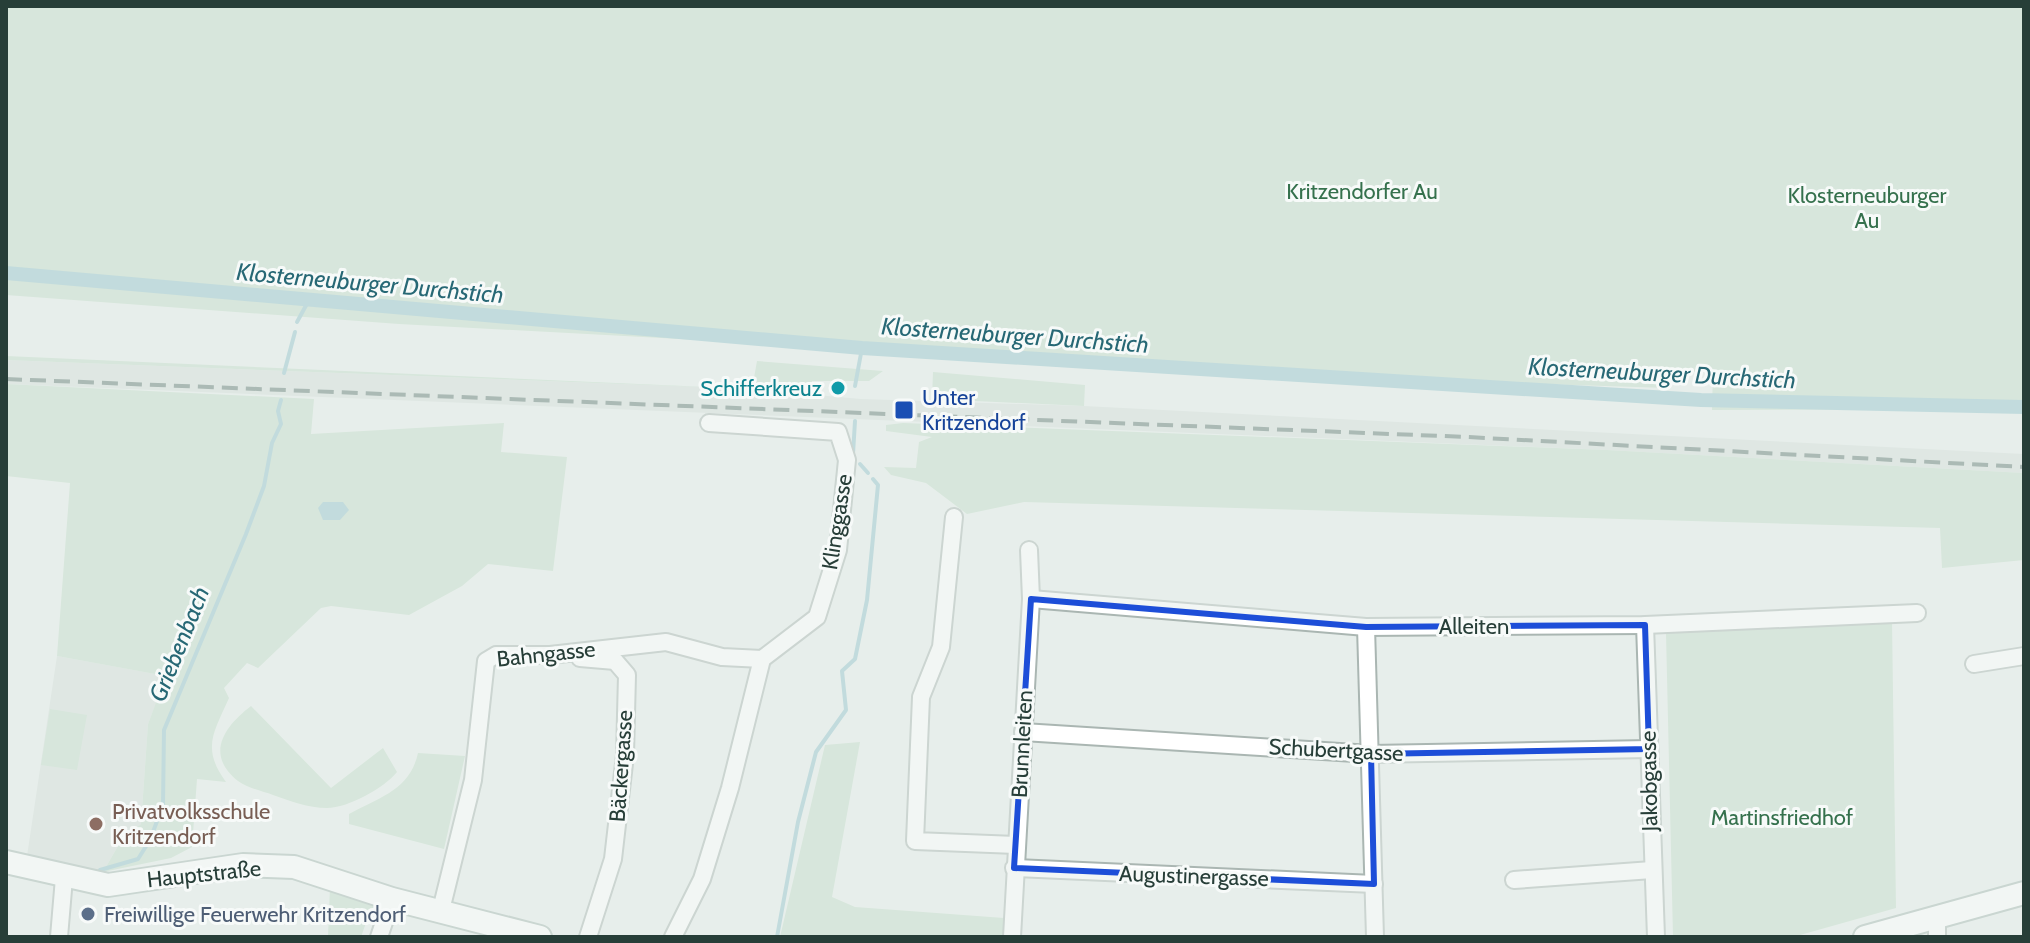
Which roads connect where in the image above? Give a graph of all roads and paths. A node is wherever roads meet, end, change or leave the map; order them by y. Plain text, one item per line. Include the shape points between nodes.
1 (709, 423) dead end
2 (954, 517) dead end
3 (1029, 550) dead end
4 (1031, 599) junction
5 (1917, 613) dead end
6 (1645, 625) junction
7 (1366, 627) junction
8 (550, 655) junction
9 (2024, 656) edge
10 (762, 659) junction
11 (1974, 664) dead end
12 (1023, 732) junction
13 (1649, 749) junction
14 (1371, 754) junction
15 (1016, 845) junction
16 (6, 862) edge
17 (1014, 868) junction
18 (1652, 870) junction
19 (64, 878) junction
20 (1514, 880) dead end
21 (1374, 884) junction
22 (2024, 893) edge
23 (392, 899) junction
24 (441, 910) junction
25 (1937, 927) edge
26 (59, 937) edge
27 (379, 937) edge
28 (540, 937) edge
29 (588, 937) edge
30 (673, 937) edge
31 (1012, 937) edge
32 (1375, 937) edge
33 (1656, 937) edge
34 (1865, 937) edge

1 - 10 street, Klinggasse via 838,432 847,460 838,550 817,617
2 - 15 street via 941,647 921,697 915,841
3 - 4 street, Brunnleiten
4 - 7 street, Alleiten
4 - 12 street, Brunnleiten
5 - 6 street, Alleiten
6 - 7 street, Alleiten
6 - 13 street, Jakobgasse
7 - 14 street
8 - 10 street, Bahngasse via 666,642 722,657
8 - 24 street, Bahngasse via 496,655 486,661 473,780
8 - 29 street, Bäckergasse via 615,661 627,675 625,755 613,859
9 - 11 street
10 - 30 street via 702,879
12 - 14 street, Schubertgasse
12 - 15 street, Brunnleiten
13 - 14 street, Schubertgasse
13 - 18 street, Jakobgasse
14 - 21 street
15 - 17 street, Brunnleiten
16 - 19 main road, Hauptstraße
17 - 21 street, Augustinergasse
17 - 31 street, Brunnleiten
18 - 20 street
18 - 33 street, Jakobgasse
19 - 23 main road, Hauptstraße via 108,885 243,865 294,867
19 - 26 street
21 - 32 street
22 - 25 main road
23 - 24 main road, Hauptstraße
23 - 27 street
24 - 28 main road, Hauptstraße
25 - 34 main road

